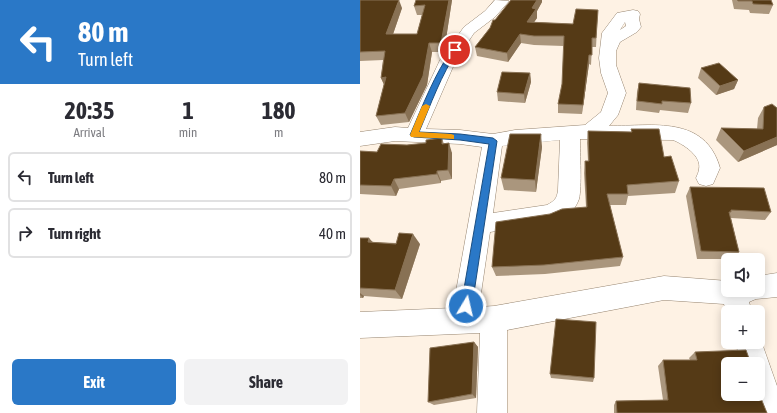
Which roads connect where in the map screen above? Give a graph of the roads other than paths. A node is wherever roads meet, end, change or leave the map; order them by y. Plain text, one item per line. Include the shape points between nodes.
1 (502, 1) edge
2 (609, 47) dead end
3 (591, 131) junction
4 (570, 132) junction
5 (414, 135) junction
6 (360, 138) edge
7 (493, 141) junction
8 (706, 178) dead end
9 (480, 224) junction
10 (777, 285) edge
11 (765, 287) edge
12 (740, 298) edge
13 (494, 318) junction
14 (464, 320) junction
15 (360, 325) edge
16 (765, 394) edge
17 (492, 413) edge
18 (771, 413) edge

1 - 5 street via 469,30 448,60
2 - 3 street via 608,69 617,93 610,115
3 - 4 street
3 - 8 street via 675,133 691,139 707,157 710,168
4 - 7 street
4 - 9 street via 569,190 568,199 562,207 552,214
5 - 6 street via 395,134
5 - 7 street
7 - 9 street
9 - 14 street
10 - 11 street
12 - 13 street via 664,288
13 - 14 street
13 - 17 street
14 - 15 street
16 - 18 street

